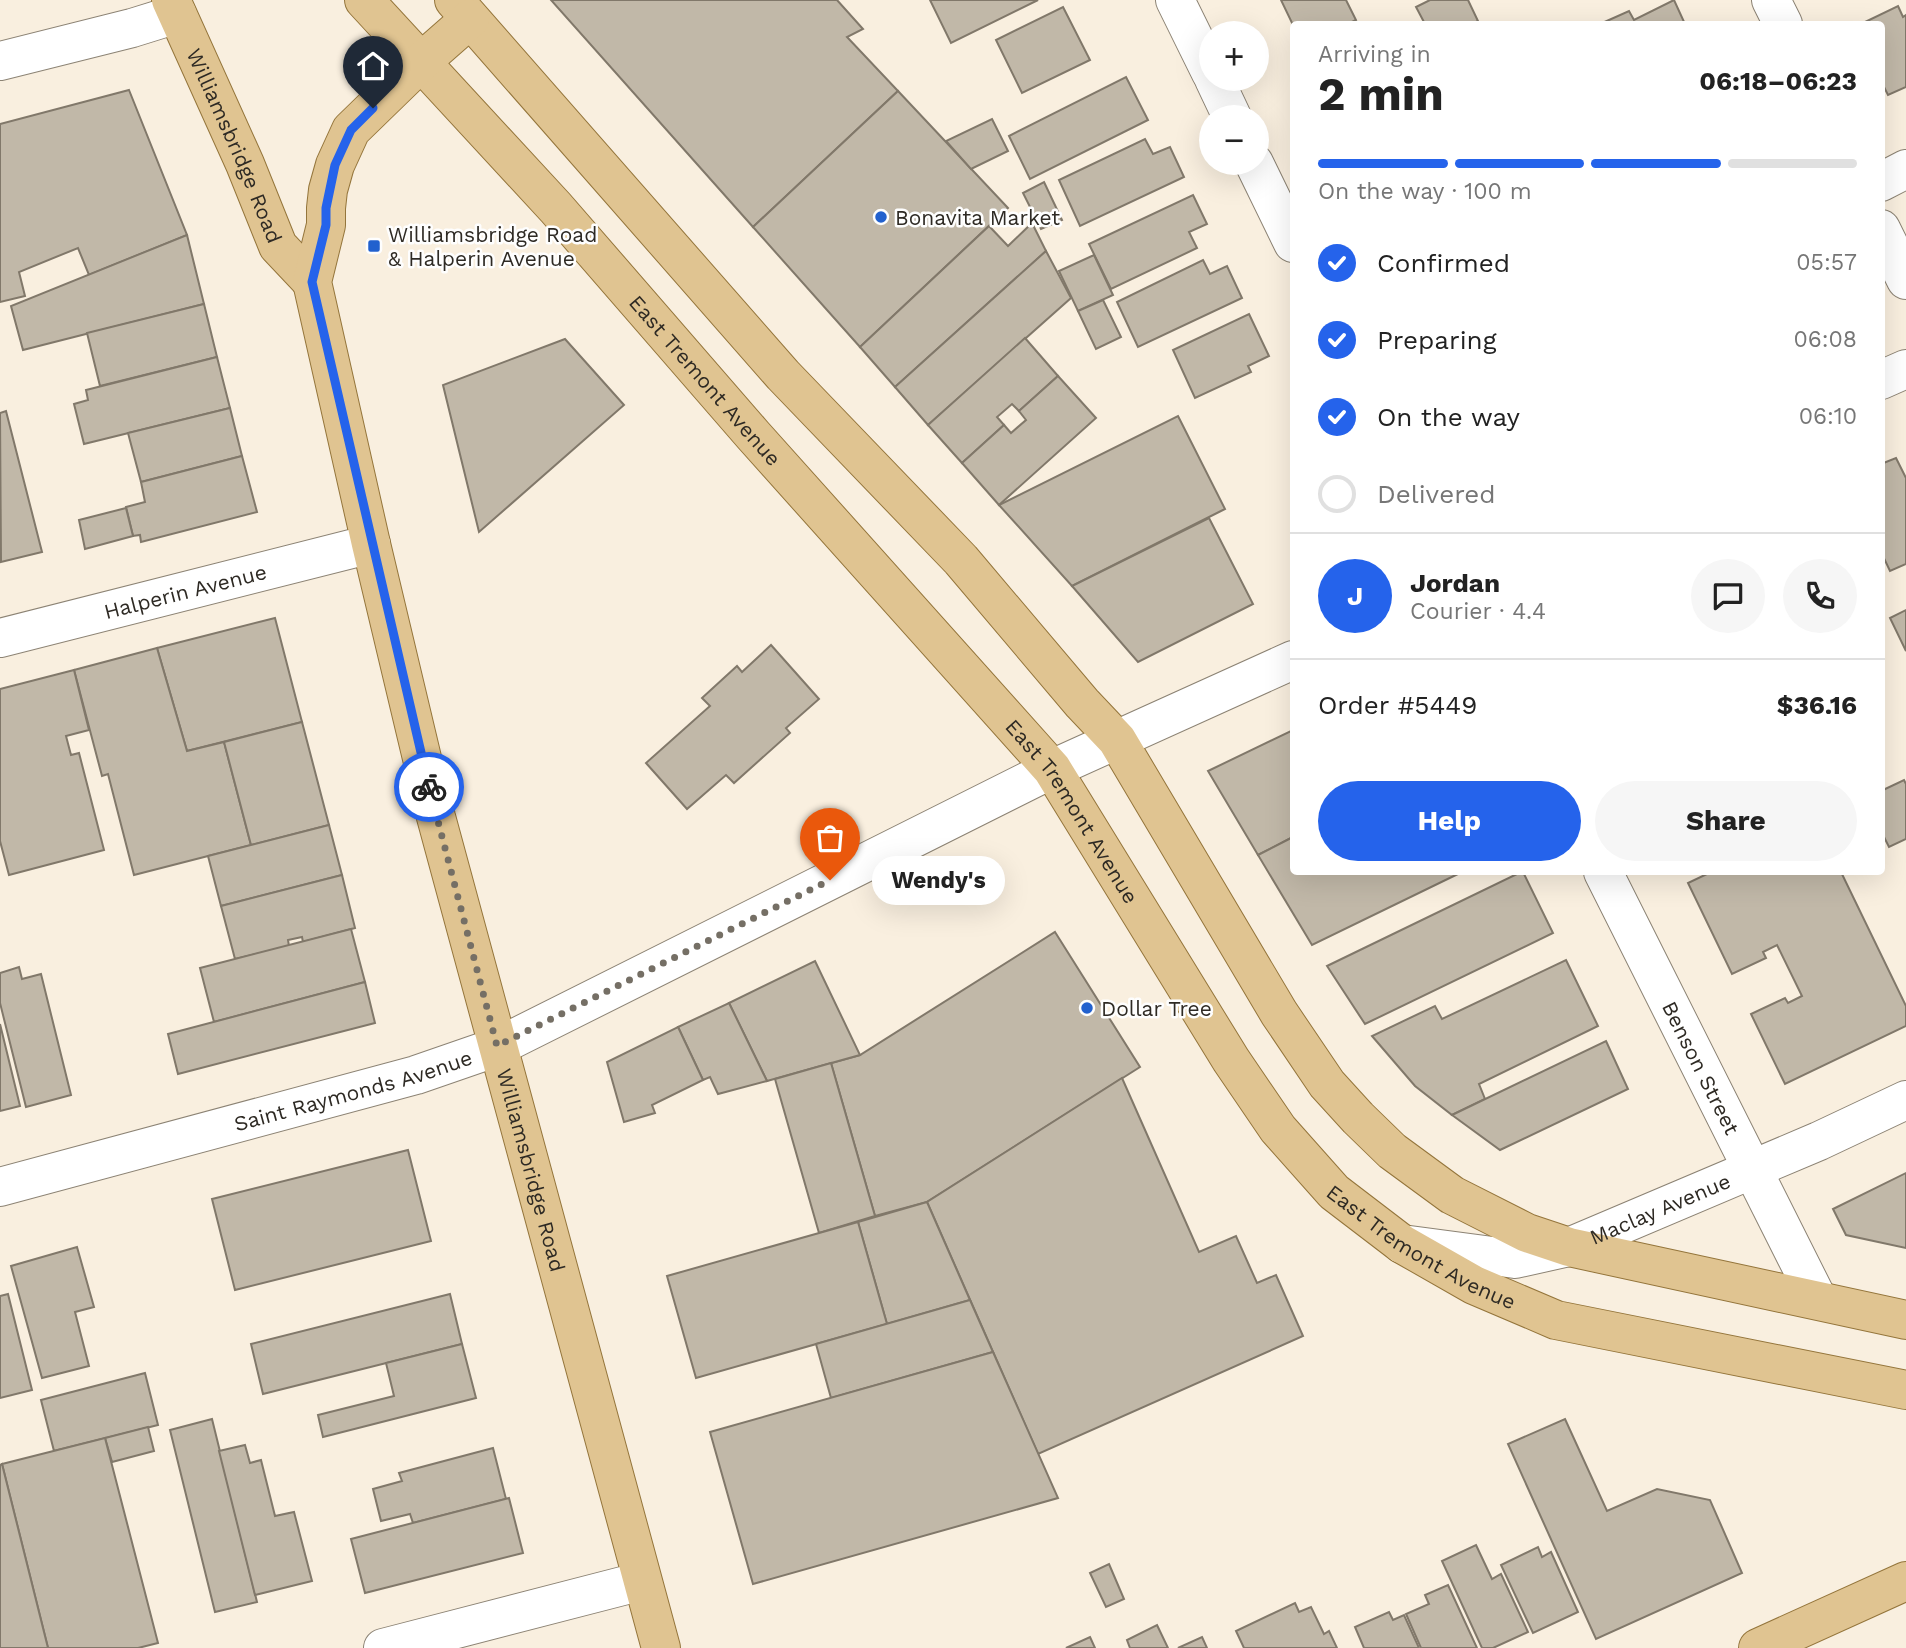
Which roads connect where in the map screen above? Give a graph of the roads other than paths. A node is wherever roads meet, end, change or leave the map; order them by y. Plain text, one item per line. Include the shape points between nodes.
1 (364, 0) edge
2 (1175, 0) edge
3 (1771, 0) edge
4 (174, 7) edge
5 (462, 10) edge
6 (1782, 21) edge
7 (1199, 49) edge
8 (0, 61) edge
9 (421, 62) junction
10 (1906, 169) edge
11 (1260, 175) edge
12 (1885, 180) edge
13 (1290, 237) edge
14 (1885, 237) edge
15 (1906, 280) edge
16 (312, 282) junction
17 (1906, 369) edge
18 (1885, 378) edge
19 (371, 544) junction
20 (0, 639) edge
21 (1290, 661) edge
22 (1117, 740) junction
23 (1052, 769) junction
24 (1604, 875) edge
25 (497, 1046) junction
26 (1906, 1100) edge
27 (1752, 1170) junction
28 (0, 1187) edge
29 (1402, 1244) junction
30 (1569, 1247) junction
31 (1818, 1300) junction
32 (1906, 1320) edge
33 (1906, 1390) edge
34 (642, 1581) junction
35 (1906, 1581) edge
36 (383, 1648) edge
37 (662, 1648) edge
38 (1758, 1648) edge

1 - 9 main road, East Tremont Avenue
2 - 7 street
3 - 6 street
4 - 8 street via 132,28
4 - 16 main road, Williamsbridge Road via 278,246
5 - 9 main road, Williamsbridge Road
5 - 22 main road via 783,375 961,560
9 - 16 main road, Williamsbridge Road via 351,130 328,190 326,225
9 - 23 main road, East Tremont Avenue via 556,208
10 - 12 street
11 - 13 street
14 - 15 street
16 - 19 main road, Williamsbridge Road
17 - 18 street
19 - 20 street, Halperin Avenue
19 - 25 main road, Williamsbridge Road
21 - 22 street, Saint Raymonds Avenue
22 - 23 street, Saint Raymonds Avenue
22 - 30 main road via 1279,1013 1334,1093 1392,1151 1452,1195 1527,1233
23 - 25 street, Saint Raymonds Avenue
23 - 29 main road, East Tremont Avenue via 1278,1129 1335,1192
24 - 27 street, Benson Street
25 - 28 street, Saint Raymonds Avenue via 416,1075
25 - 34 main road, Williamsbridge Road
26 - 27 street, Maclay Avenue
27 - 30 street, Maclay Avenue
27 - 31 street, Benson Street
29 - 30 street, Maclay Avenue via 1515,1259
29 - 33 main road, East Tremont Avenue via 1474,1286 1556,1320
30 - 31 main road
31 - 32 main road
34 - 36 street
34 - 37 main road, Williamsbridge Road
35 - 38 main road

